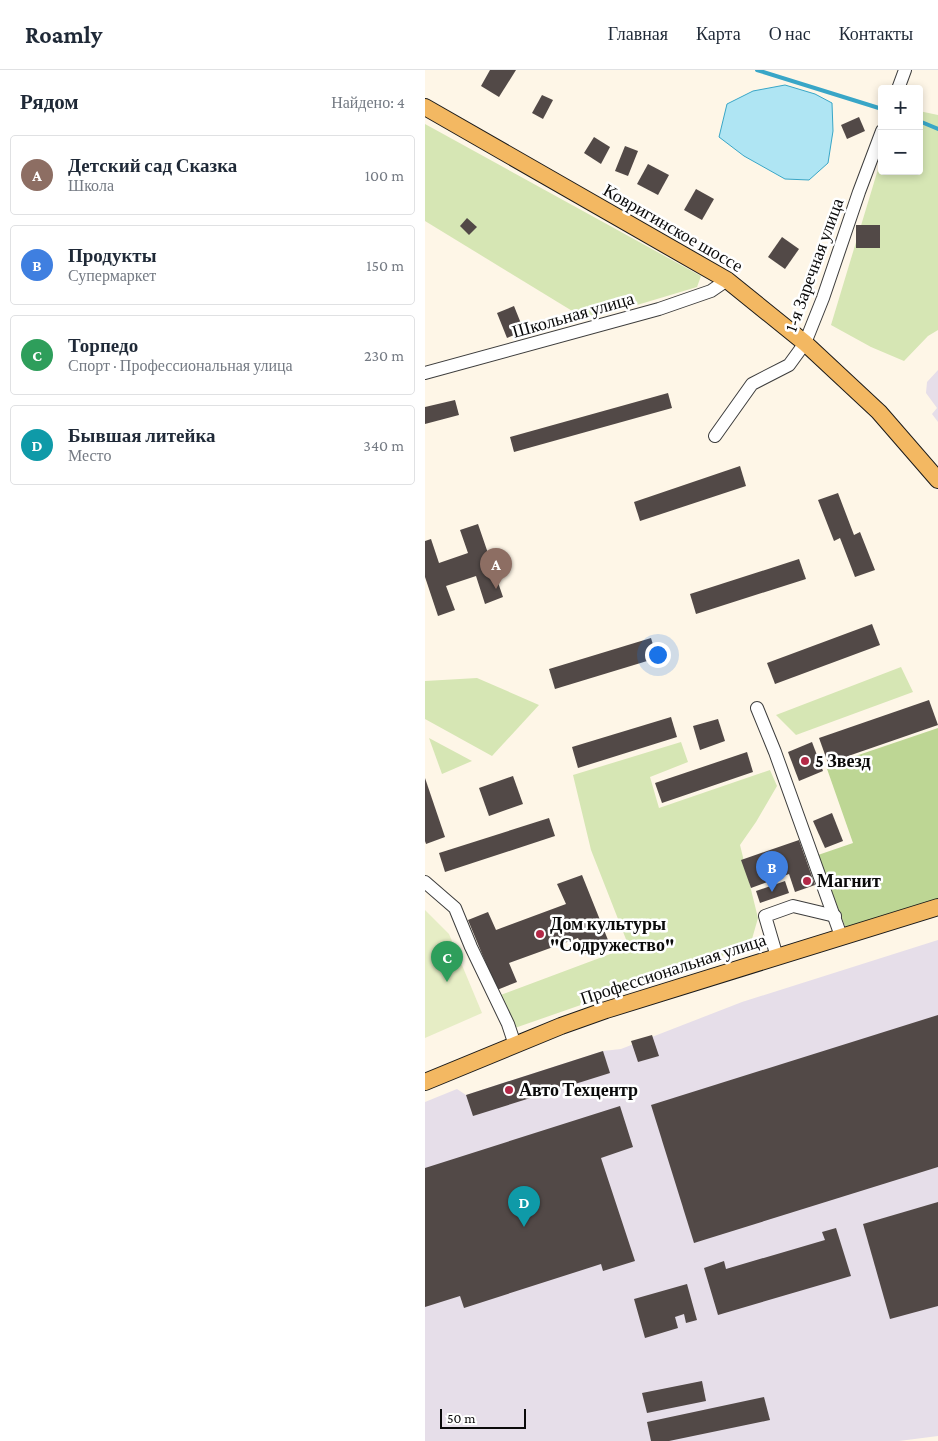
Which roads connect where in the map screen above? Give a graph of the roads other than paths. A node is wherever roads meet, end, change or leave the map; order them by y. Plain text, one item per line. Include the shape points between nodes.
1 (905, 70) edge
2 (899, 85) edge
3 (425, 107) edge
4 (878, 142) edge
5 (727, 280) junction
6 (805, 343) junction
7 (425, 373) edge
8 (715, 436) dead end
9 (938, 480) edge
10 (757, 708) dead end
11 (425, 882) edge
12 (938, 907) edge
13 (835, 916) junction
14 (841, 936) junction
15 (777, 957) junction
16 (515, 1045) junction
17 (425, 1082) edge

1 - 2 street
3 - 5 main road, Ковригинское шоссе
4 - 6 street, 1-я Заречная улица
5 - 6 main road, Ковригинское шоссе
5 - 7 street, Школьная улица via 711,291 659,309
6 - 8 street, 1-я Заречная улица via 789,364 752,384
6 - 9 main road, Ковригинское шоссе via 879,412
10 - 13 street
11 - 16 street via 455,908
12 - 14 main road, Профессиональная улица
13 - 14 street
13 - 15 street via 793,906 765,916
14 - 15 main road, Профессиональная улица
15 - 16 main road, Профессиональная улица via 606,1010
16 - 17 main road, Профессиональная улица

